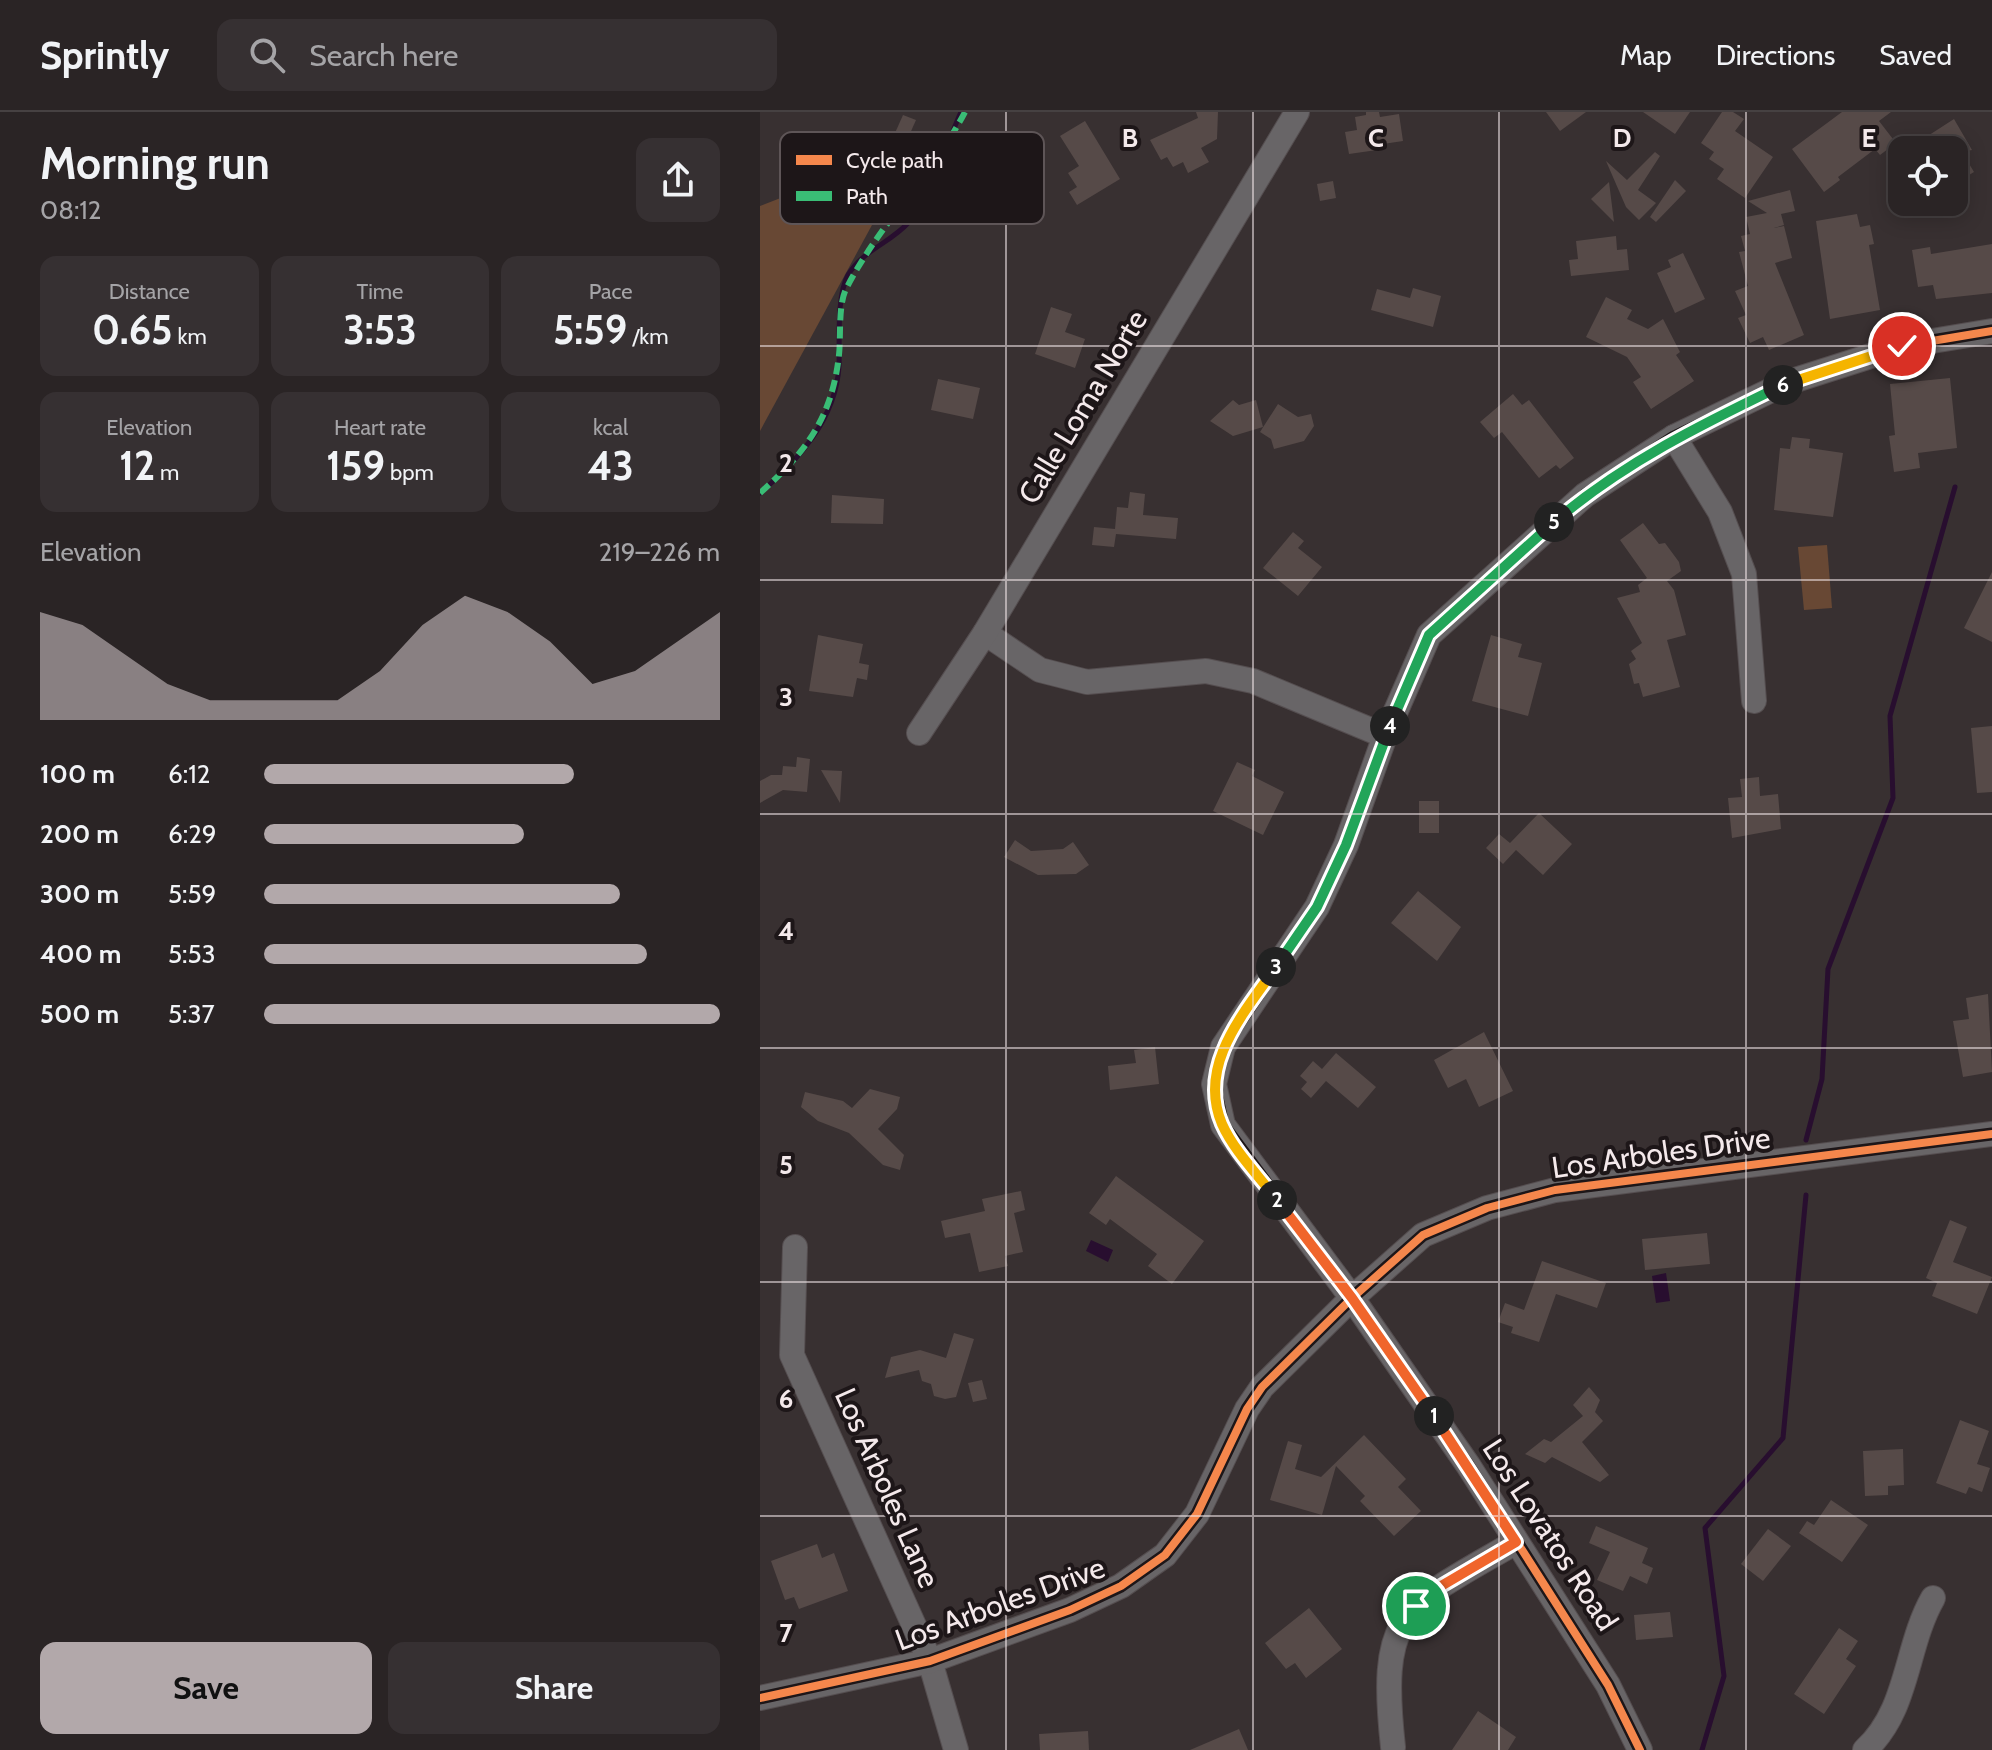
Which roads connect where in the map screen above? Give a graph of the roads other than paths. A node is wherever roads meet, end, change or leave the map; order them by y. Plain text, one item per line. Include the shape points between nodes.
1 (1297, 112) edge
2 (1992, 331) edge
3 (1674, 437) junction
4 (985, 633) junction
5 (1754, 701) dead end
6 (919, 733) dead end
7 (1385, 736) junction
8 (1992, 1134) edge
9 (795, 1247) dead end
10 (1352, 1298) junction
11 (1516, 1542) junction
12 (1933, 1598) dead end
13 (930, 1661) junction
14 (760, 1698) edge
15 (1393, 1747) dead end
16 (956, 1750) edge
17 (1640, 1750) edge
18 (1865, 1750) edge

1 - 4 street, Calle Loma Norte
2 - 3 street, Los Lovatos Road via 1902,346 1786,383
3 - 5 street via 1720,512 1744,574
3 - 7 street, Los Lovatos Road via 1585,495 1429,635
4 - 6 street, Calle Loma Norte
4 - 7 street via 1040,670 1087,682 1206,671 1253,681
7 - 10 street, Los Lovatos Road via 1346,845 1317,907 1223,1047 1214,1084 1223,1125
8 - 10 street, Los Arboles Drive via 1555,1190 1487,1208 1423,1235
9 - 13 street, Los Arboles Lane via 792,1355
10 - 11 street, Los Lovatos Road
10 - 13 street, Los Arboles Drive via 1262,1387 1197,1514 1165,1555 1121,1586 1070,1610
11 - 15 street via 1425,1597 1400,1627 1387,1675
11 - 17 street, Los Lovatos Road via 1608,1685
12 - 18 street via 1894,1712
13 - 14 street, Los Arboles Drive
13 - 16 street, Los Arboles Lane

